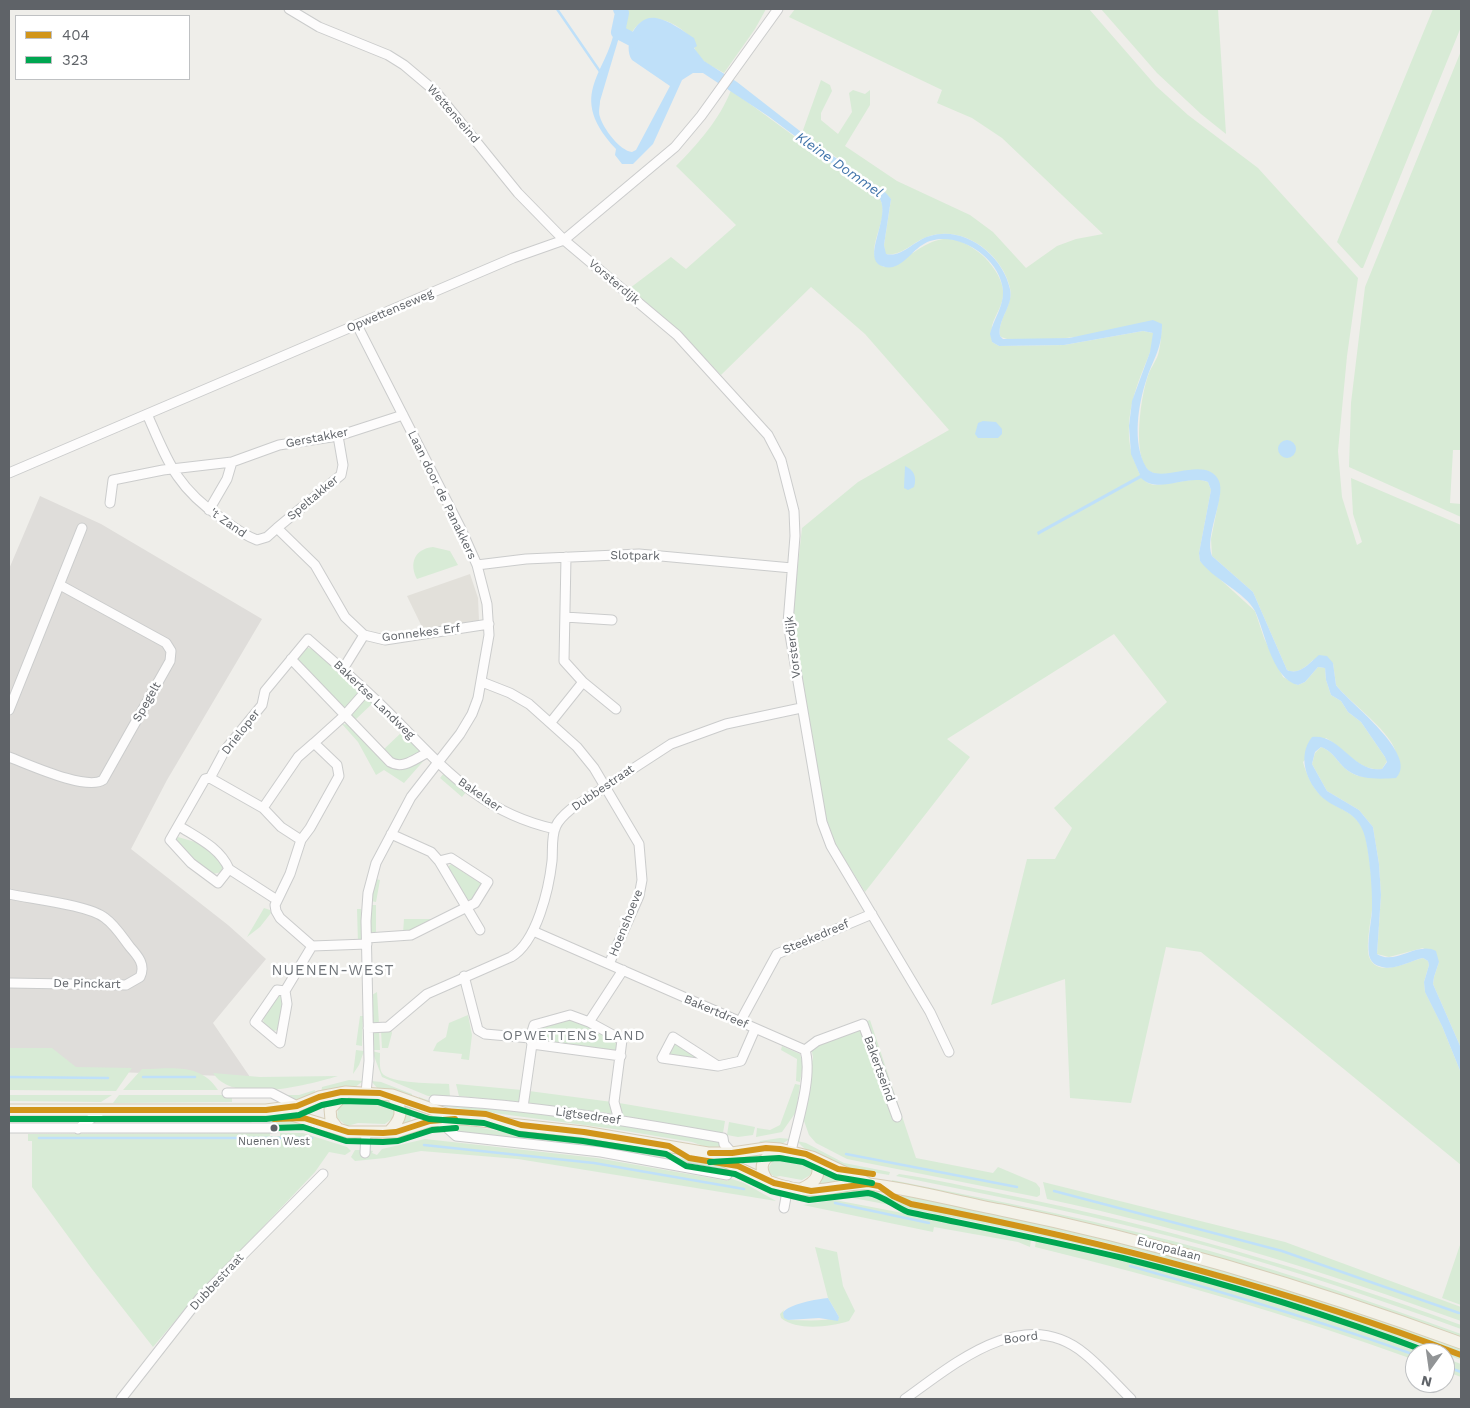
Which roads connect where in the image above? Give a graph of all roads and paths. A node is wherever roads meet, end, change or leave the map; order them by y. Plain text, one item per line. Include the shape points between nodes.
1 (289, 9) edge
2 (778, 9) edge
3 (564, 240) junction
4 (357, 325) junction
5 (147, 414) junction
6 (403, 415) junction
7 (338, 436) junction
8 (232, 462) junction
9 (171, 469) junction
10 (9, 473) edge
11 (110, 504) dead end
12 (209, 510) junction
13 (82, 528) dead end
14 (277, 528) junction
15 (566, 557) junction
16 (477, 565) junction
17 (792, 568) junction
18 (60, 585) junction
19 (565, 617) junction
20 (612, 620) dead end
21 (489, 624) junction
22 (364, 635) junction
23 (308, 640) joint
24 (291, 659) junction
25 (343, 669) junction
26 (482, 682) junction
27 (584, 682) junction
28 (366, 690) junction
29 (801, 708) junction
30 (616, 709) dead end
31 (9, 710) edge
32 (346, 715) junction
33 (551, 722) junction
34 (314, 743) junction
35 (428, 752) junction
36 (9, 757) edge
37 (437, 763) junction
38 (210, 778) junction
39 (605, 786) junction
40 (263, 808) junction
41 (179, 826) junction
42 (555, 829) junction
43 (391, 834) junction
44 (301, 840) junction
45 (440, 861) junction
46 (229, 869) junction
47 (9, 894) edge
48 (274, 898) junction
49 (467, 906) junction
50 (872, 914) junction
51 (480, 930) dead end
52 (533, 931) junction
53 (367, 941) junction
54 (312, 946) junction
55 (610, 964) junction
56 (622, 970) junction
57 (464, 976) junction
58 (9, 983) edge
59 (285, 991) junction
60 (589, 1022) junction
61 (740, 1022) junction
62 (368, 1028) junction
63 (755, 1029) junction
64 (531, 1041) junction
65 (805, 1050) junction
66 (949, 1052) dead end
67 (621, 1056) junction
68 (718, 1066) junction
69 (346, 1092) junction
70 (228, 1093) dead end
71 (366, 1093) junction
72 (392, 1096) junction
73 (434, 1100) dead end
74 (297, 1106) junction
75 (523, 1107) junction
76 (9, 1110) edge
77 (102, 1110) junction
78 (266, 1110) junction
79 (897, 1117) dead end
80 (463, 1119) junction
81 (438, 1120) junction
82 (619, 1120) junction
83 (9, 1128) edge
84 (274, 1128) dead end
85 (78, 1129) junction
86 (338, 1129) junction
87 (366, 1132) junction
88 (388, 1132) junction
89 (785, 1150) junction
90 (365, 1153) dead end
91 (708, 1153) junction
92 (732, 1153) junction
93 (812, 1157) junction
94 (323, 1174) dead end
95 (727, 1175) dead end
96 (767, 1180) junction
97 (868, 1184) junction
98 (788, 1186) junction
99 (801, 1189) junction
100 (784, 1208) dead end
101 (1461, 1343) edge
102 (121, 1399) edge
103 (905, 1399) edge
104 (1131, 1399) edge

1 - 3 street, Wettenseind via 319,27 388,56 424,81 518,193
2 - 3 street, Opwettenseweg via 675,147
3 - 4 street, Opwettenseweg via 513,258
3 - 17 street, Vorsterdijk via 677,335 768,436 781,460 792,503 795,536
4 - 5 street, Opwettenseweg
4 - 6 street, Laan door de Panakkers
5 - 9 street, 't Zand
5 - 10 street, Opwettenseweg
6 - 7 street, Gerstakker
6 - 16 street, Laan door de Panakkers
7 - 8 street, Gerstakker via 279,445
7 - 14 street, Speltakker via 343,465 341,475
8 - 9 street, Gerstakker
8 - 12 street via 227,479
9 - 11 street, Gerstakker via 114,480
9 - 12 street, 't Zand via 191,495
12 - 14 street, 't Zand via 256,540 267,537
13 - 18 street
14 - 22 street via 315,565 345,617
15 - 16 street, Slotpark
15 - 17 street, Slotpark via 639,554
15 - 19 street
16 - 21 street, Laan door de Panakkers via 484,586
17 - 29 street, Vorsterdijk via 788,623
18 - 31 street
18 - 36 street, Spegelt via 166,643 171,651 170,661 103,780 98,783 84,783
19 - 20 street
19 - 27 street via 564,661
21 - 22 street, Gonnekes Erf via 386,640
21 - 26 street, Laan door de Panakkers
22 - 25 street, Gonnekes Erf
23 - 24 street, Drieloper
23 - 25 street, Bakertse Landweg
24 - 32 street
24 - 38 street, Drieloper via 266,691 262,705 225,750
25 - 28 street, Bakertse Landweg
26 - 33 street, Hoenshoeve via 529,704
26 - 37 street, Laan door de Panakkers via 472,714
27 - 30 street
27 - 33 street
28 - 32 street
28 - 35 street, Bakertse Landweg
29 - 39 street, Dubbestraat via 726,724 671,744
29 - 50 street, Vorsterdijk via 822,822 831,846
32 - 34 street
32 - 35 street via 394,765 404,764
33 - 39 street, Hoenshoeve via 576,747
34 - 40 street via 298,757
34 - 44 street via 337,765 339,776
35 - 37 street, Bakertse Landweg
37 - 42 street, Bakelaer via 484,801 508,814
37 - 43 street, Laan door de Panakkers via 416,789
38 - 40 street
38 - 41 street, Drieloper via 205,779
39 - 42 street, Dubbestraat via 562,817
39 - 55 street, Hoenshoeve via 639,844 642,860 639,896
40 - 44 street via 280,827
41 - 46 street via 206,842 224,858
41 - 46 street, Drieloper via 170,840 191,862 218,883
42 - 52 street via 548,890
43 - 45 street via 430,852
43 - 53 street, Laan door de Panakkers via 376,863 368,893
44 - 48 street via 290,874
45 - 49 street
45 - 49 street via 451,858 488,882 475,903
46 - 48 street
47 - 58 street, De Pinckart via 72,907 105,918 133,950 143,970 140,977 126,985
48 - 54 street via 276,911
49 - 51 street
49 - 53 street via 411,935
50 - 61 street, Steekedreef via 777,954
50 - 66 street, Vorsterdijk via 930,1012
52 - 55 street, Bakertdreef
52 - 57 street via 515,955
53 - 54 street
53 - 62 street, Laan door de Panakkers
54 - 59 street
55 - 56 street, Bakertdreef
56 - 60 street
56 - 61 street, Bakertdreef
57 - 62 street via 427,994 388,1027
57 - 64 street via 478,1030
59 - 59 street via 277,990 255,1022 280,1043 287,1004
60 - 64 street via 570,1015 534,1025
60 - 67 street via 622,1040
61 - 63 street, Bakertdreef
62 - 71 street, Laan door de Panakkers
63 - 65 street, Bakertdreef
63 - 68 street via 741,1061
64 - 67 street
64 - 75 street
65 - 79 street, Bakertseind via 817,1041 863,1024
65 - 89 street via 808,1060 804,1088
67 - 82 street via 614,1102
68 - 68 street via 673,1037 662,1058 708,1065
69 - 71 main road
69 - 74 main road via 318,1097
69 - 86 main road via 330,1109 331,1120
70 - 74 street via 272,1092
71 - 72 main road
72 - 80 main road
72 - 88 main road via 402,1112
73 - 75 street, Ligtsedreef
74 - 78 main road
75 - 82 street, Ligtsedreef
76 - 77 main road
77 - 78 main road
77 - 85 street
78 - 86 main road
80 - 81 main road
80 - 91 main road via 584,1132
81 - 88 main road
81 - 95 street via 456,1136 601,1152
82 - 92 street, Ligtsedreef via 723,1138
83 - 85 street
84 - 85 street
86 - 87 main road
87 - 88 main road
87 - 90 street
89 - 92 main road via 766,1148
89 - 93 main road
89 - 96 main road via 768,1156 763,1162 762,1170
91 - 92 main road
91 - 96 main road
93 - 97 main road, Europalaan
93 - 99 main road via 819,1169 818,1177
94 - 102 street, Dubbestraat via 200,1298
96 - 98 main road
97 - 99 main road, Europalaan
97 - 101 main road, Europalaan via 1042,1219 1208,1260 1382,1314
98 - 99 main road
98 - 100 street
103 - 104 street, Boord via 993,1342 1030,1334 1043,1335 1077,1348

